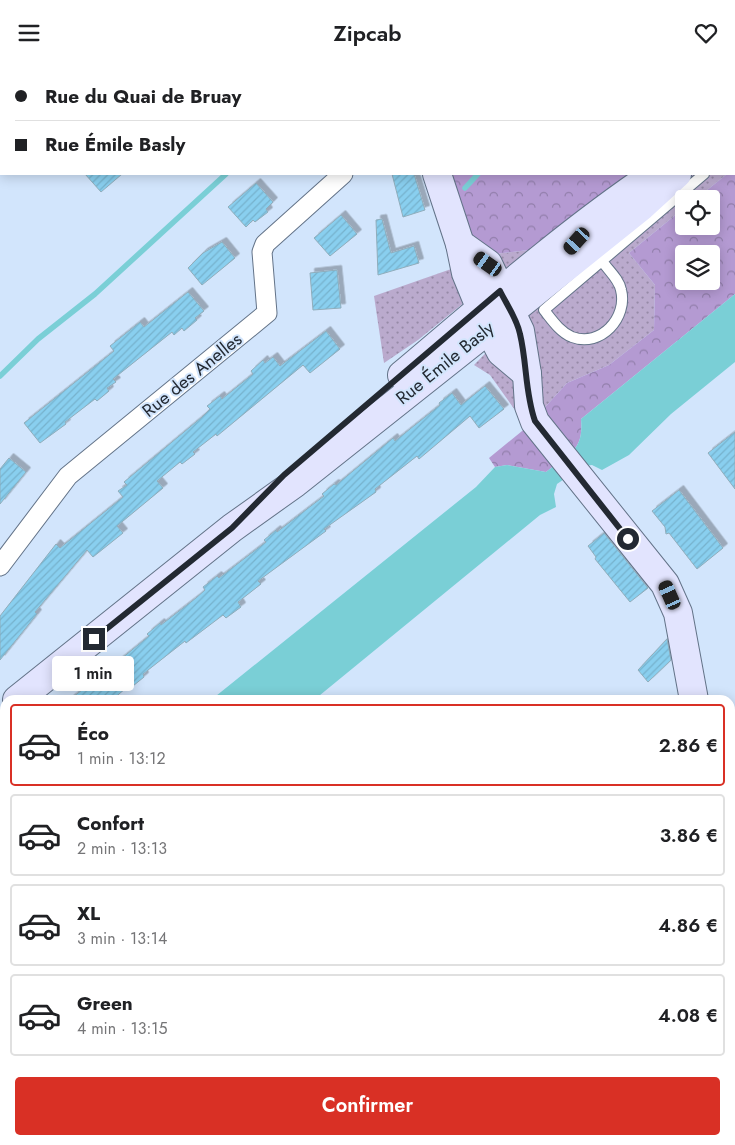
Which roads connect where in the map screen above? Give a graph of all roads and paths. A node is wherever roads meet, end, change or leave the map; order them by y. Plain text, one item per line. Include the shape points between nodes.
1 (342, 175) edge
2 (437, 175) edge
3 (652, 175) edge
4 (675, 175) edge
5 (703, 175) edge
6 (602, 261) junction
7 (495, 311) junction
8 (232, 528) junction
9 (0, 566) edge
10 (23, 695) edge
11 (693, 695) edge

1 - 9 street, Rue des Anelles via 265,244 262,252 267,313 68,476
2 - 7 main road via 460,244 488,264
3 - 7 main road via 610,203 566,253
4 - 7 main road, Rue Émile Basly via 642,206
5 - 6 lane
6 - 6 lane via 544,310 558,327 573,337 605,332 618,320 623,304 621,289
7 - 8 main road, Rue Émile Basly via 284,475
7 - 8 main road, Rue Émile Basly via 445,353 441,367
7 - 11 main road via 501,352 527,374 529,406 535,421 665,584 678,613
8 - 10 main road, Rue Émile Basly

